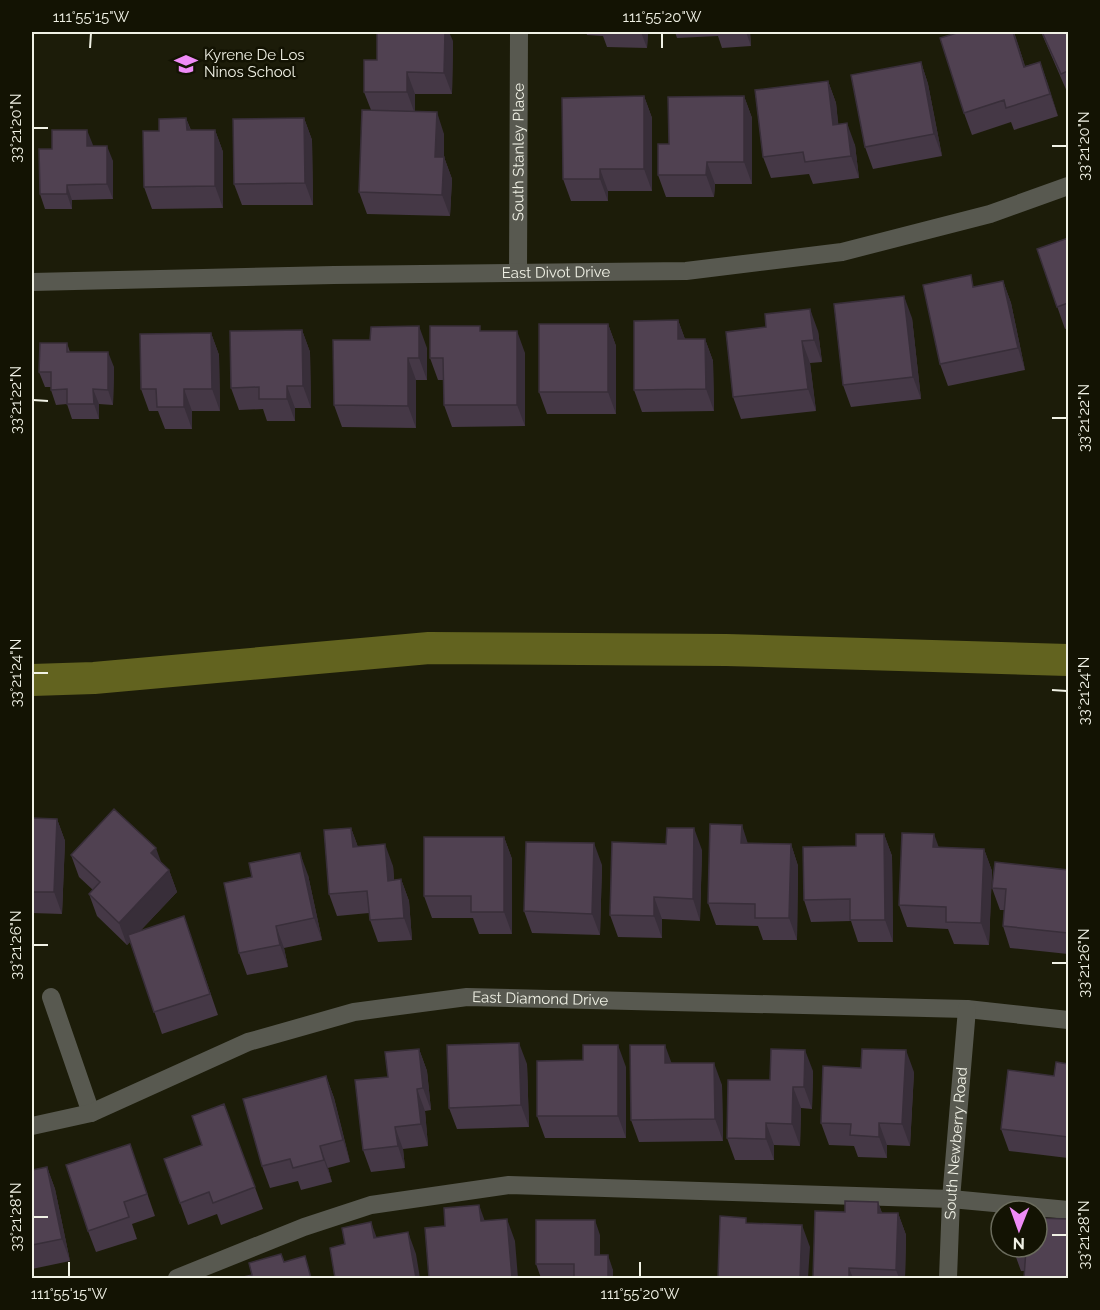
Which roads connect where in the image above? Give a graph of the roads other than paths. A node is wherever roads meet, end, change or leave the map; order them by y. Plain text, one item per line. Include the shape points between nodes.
1 (519, 32) edge
2 (1068, 186) edge
3 (518, 272) junction
4 (32, 282) edge
5 (51, 997) dead end
6 (967, 1009) junction
7 (1068, 1020) edge
8 (91, 1113) junction
9 (32, 1126) edge
10 (951, 1199) junction
11 (1068, 1210) edge
12 (177, 1278) edge
13 (948, 1278) edge

1 - 3 street, South Stanley Place
2 - 3 street, East Divot Drive via 990,214 842,252 686,271
3 - 4 street, East Divot Drive
5 - 8 street
6 - 7 street, East Diamond Drive
6 - 8 street, East Diamond Drive via 467,997 354,1012 248,1042
6 - 10 street, South Newberry Road
8 - 9 street, East Diamond Drive
10 - 11 street
10 - 12 street via 509,1185 371,1205 304,1227
10 - 13 street, South Newberry Road

